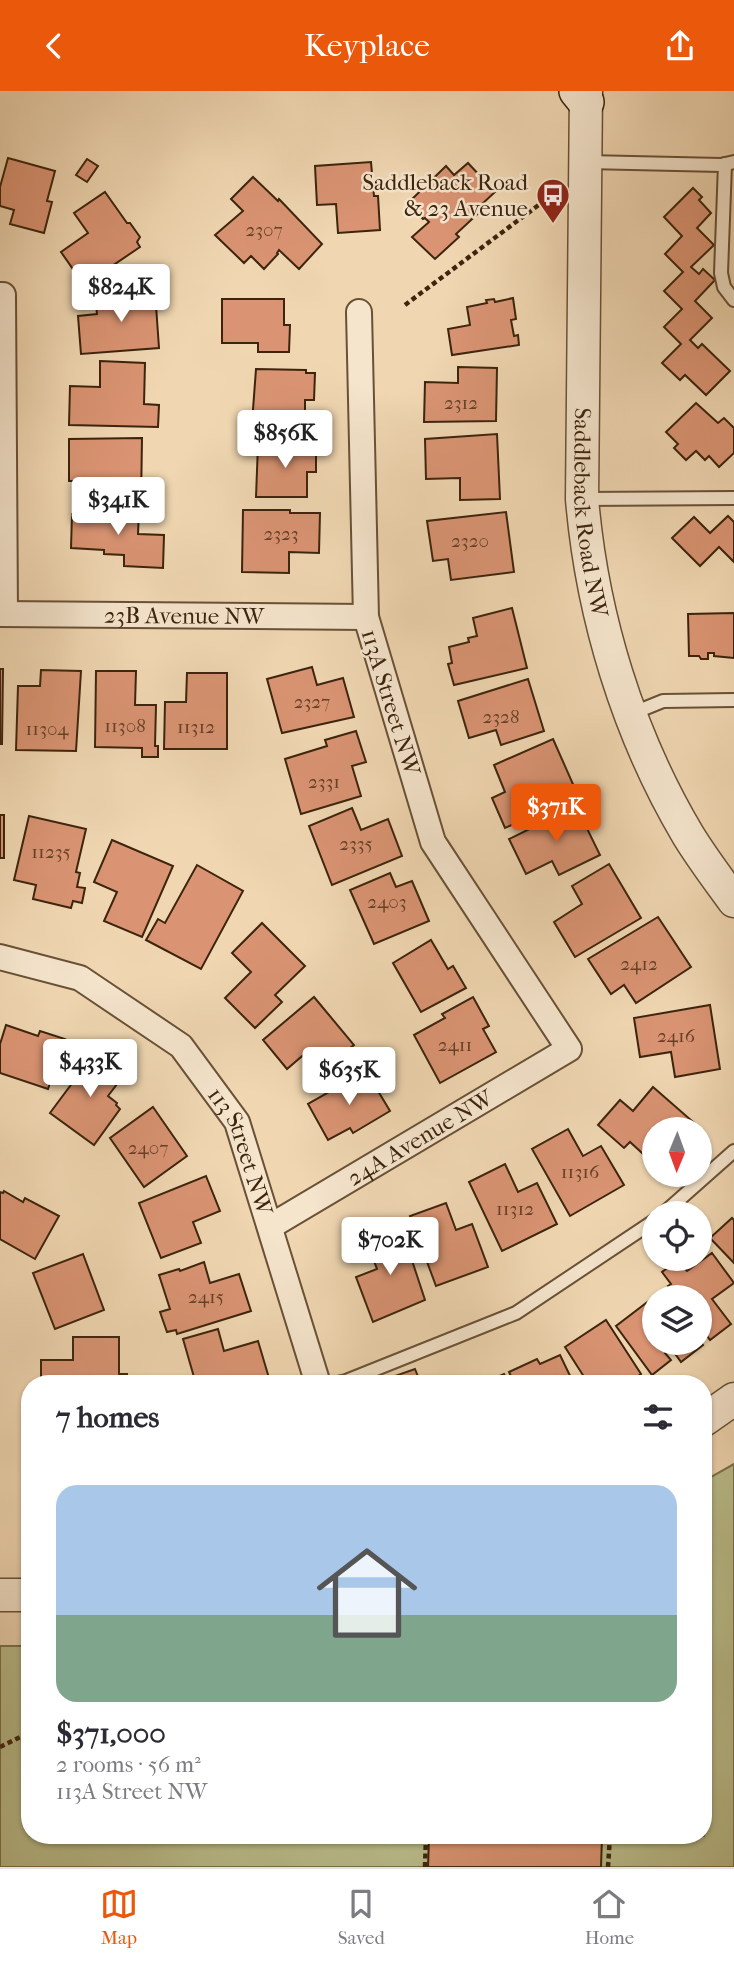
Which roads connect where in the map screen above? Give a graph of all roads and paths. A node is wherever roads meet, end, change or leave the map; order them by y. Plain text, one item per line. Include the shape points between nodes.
1 (583, 95) edge
2 (586, 162) junction
3 (730, 163) edge
4 (552, 195) dead end
5 (2, 295) edge
6 (734, 300) edge
7 (405, 305) dead end
8 (359, 312) dead end
9 (734, 498) edge
10 (582, 499) junction
11 (2, 614) edge
12 (366, 617) junction
13 (734, 700) edge
14 (631, 714) junction
15 (734, 901) edge
16 (0, 957) edge
17 (569, 1049) joint
18 (734, 1151) edge
19 (678, 1201) edge
20 (271, 1226) junction
21 (642, 1229) edge
22 (315, 1375) edge
23 (361, 1375) edge
24 (734, 1399) edge
25 (712, 1414) edge
26 (0, 1595) edge
27 (21, 1595) edge
28 (21, 1736) edge
29 (0, 1747) edge
30 (426, 1844) edge
31 (609, 1844) edge
32 (425, 1867) edge
33 (608, 1867) edge

1 - 2 street, Saddleback Road NW
2 - 3 lane
2 - 10 street, Saddleback Road NW
3 - 6 lane via 721,273
4 - 7 path
5 - 11 street
8 - 12 street, 113A Street NW
9 - 10 lane
10 - 14 street, Saddleback Road NW via 593,586
11 - 12 street, 23B Avenue NW
12 - 17 street, 113A Street NW via 433,842
13 - 14 lane via 663,701
14 - 15 street, Saddleback Road NW via 688,834
16 - 20 street, 113 Street NW via 80,978 181,1046 237,1122
17 - 20 street, 24A Avenue NW
18 - 19 lane
20 - 22 street, 113 Street NW
21 - 23 lane via 516,1313
24 - 25 street
26 - 27 street
28 - 29 path
30 - 32 path
31 - 33 path

